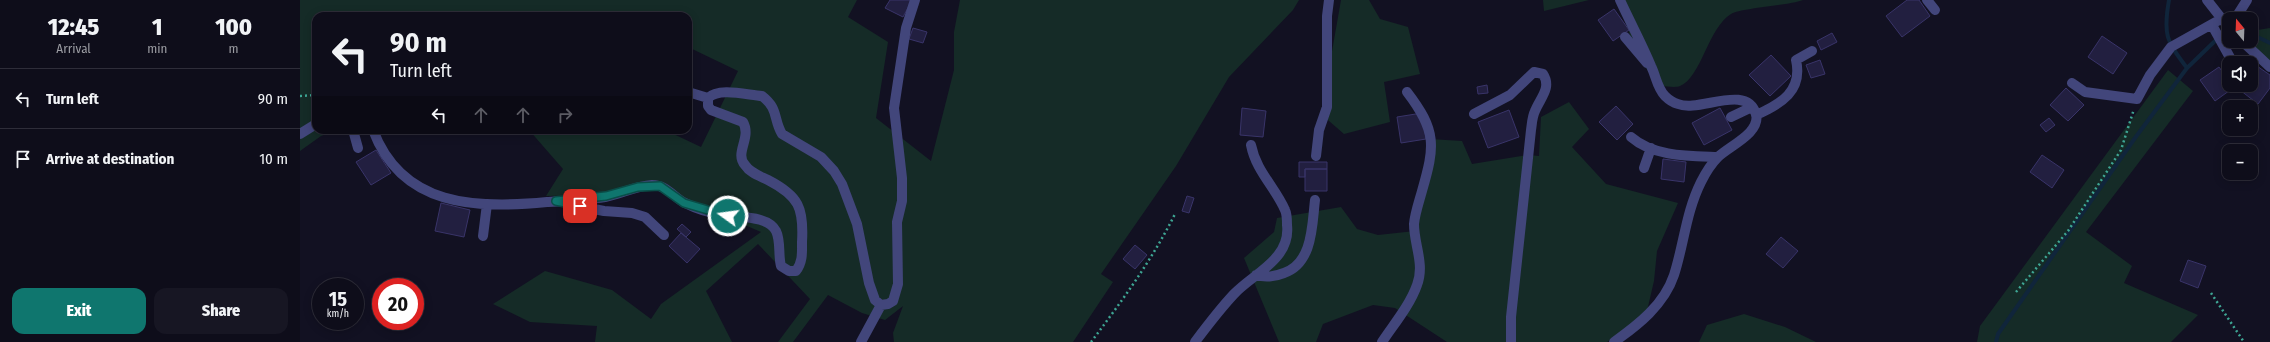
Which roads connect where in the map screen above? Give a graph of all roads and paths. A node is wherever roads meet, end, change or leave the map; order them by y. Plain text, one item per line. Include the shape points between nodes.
1 (915, 0) edge
2 (1329, 0) edge
3 (1620, 0) edge
4 (1927, 0) edge
5 (2207, 0) edge
6 (2247, 0) edge
7 (1935, 10) dead end
8 (2239, 12) edge
9 (2221, 19) joint
10 (2212, 25) junction
11 (1625, 38) dead end
12 (2250, 48) edge
13 (1812, 51) dead end
14 (2229, 56) edge
15 (1652, 67) junction
16 (2270, 67) edge
17 (2072, 83) dead end
18 (1408, 92) dead end
19 (692, 93) edge
20 (312, 95) edge
21 (300, 96) edge
22 (708, 98) junction
23 (2137, 99) junction
24 (1754, 111) junction
25 (1474, 114) dead end
26 (1731, 117) dead end
27 (312, 126) edge
28 (300, 134) edge
29 (355, 134) edge
30 (375, 134) edge
31 (1631, 137) dead end
32 (1251, 145) dead end
33 (358, 148) dead end
34 (1651, 148) junction
35 (1316, 156) dead end
36 (1718, 157) junction
37 (1644, 168) dead end
38 (1315, 200) dead end
39 (556, 201) junction
40 (487, 204) junction
41 (1175, 214) dead end
42 (664, 235) dead end
43 (483, 236) dead end
44 (1256, 275) junction
45 (2016, 292) dead end
46 (2211, 293) dead end
47 (880, 304) junction
48 (861, 342) edge
49 (1091, 342) edge
50 (1195, 342) edge
51 (1382, 342) edge
52 (1511, 342) edge
53 (1614, 342) edge
54 (2244, 342) edge

1 - 47 street via 906,28 894,108 902,178 902,201 897,222 898,284 893,301
2 - 35 street via 1327,107 1319,130
3 - 15 street
4 - 7 street
5 - 9 street
6 - 8 street
9 - 10 street
10 - 14 street
10 - 23 street via 2171,47
11 - 15 street
12 - 16 street
13 - 24 street via 1796,60 1799,72 1796,84 1786,97 1772,107
15 - 24 street via 1665,96 1677,104 1695,106 1733,99 1744,101
17 - 23 street via 2085,92
18 - 51 street via 1426,118 1432,141 1414,224 1420,268 1418,284 1411,299
19 - 22 street
20 - 21 path
22 - 39 street via 711,110 735,117 746,127 742,152 744,165 753,173 778,186 801,210 801,261 796,271 789,272 781,266 778,237 770,224 760,219 739,218 696,208 660,186 638,187 606,196
22 - 47 street via 719,93 762,96 774,108 778,129 782,134 820,157 834,171 857,224 869,283 875,300
23 - 45 path via 2121,150 2068,230
24 - 26 street
24 - 36 street via 1756,124 1751,131
25 - 52 street via 1510,95 1534,72 1543,74 1547,81 1546,89 1534,112 1531,130 1511,317
27 - 28 street
29 - 33 street
30 - 40 street via 386,157 412,184 436,196 460,202
31 - 34 street
32 - 44 street via 1261,173 1285,211 1288,230 1284,248 1273,262
34 - 36 street via 1676,155
34 - 37 street
36 - 53 street via 1696,193 1674,276 1665,294 1653,310
38 - 44 street via 1308,245 1297,265 1275,277 1263,278
39 - 40 street via 517,205
39 - 42 street via 604,212 632,213 646,218
40 - 43 street
41 - 49 path via 1129,292
44 - 50 street via 1235,293
46 - 54 path
47 - 48 street

